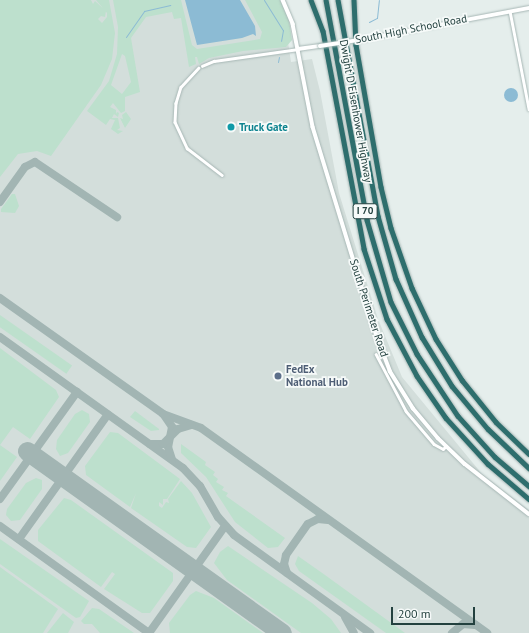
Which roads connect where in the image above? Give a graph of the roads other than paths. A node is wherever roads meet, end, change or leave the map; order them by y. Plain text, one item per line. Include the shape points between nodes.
1 (283, 0) edge
2 (311, 0) edge
3 (326, 0) edge
4 (338, 0) edge
5 (354, 0) edge
6 (529, 8) edge
7 (510, 11) junction
8 (298, 50) junction
9 (529, 109) edge
10 (222, 175) dead end
11 (376, 354) dead end
12 (446, 446) junction
13 (529, 454) edge
14 (529, 468) edge
15 (529, 486) edge
16 (529, 499) edge
17 (529, 514) edge

1 - 8 street via 293,24
2 - 16 highway via 323,31 364,249 389,323 417,376 446,418 488,464
3 - 15 highway, Dwight D Eisenhower Highway / I 70 via 367,220 390,297 417,354 458,416 495,457
4 - 14 highway, Dwight D Eisenhower Highway / I 70 via 378,216 388,257 404,300 426,344 452,386 491,432
5 - 13 highway via 356,45 381,187 391,228 412,288 434,335 462,380 493,418
6 - 7 street, South High School Road
7 - 8 street, South High School Road, bridge
7 - 9 street
8 - 10 street via 222,60 201,67 181,87 176,103 175,122 187,148
8 - 12 street, South Perimeter Road via 311,120 382,353 409,403
11 - 12 street via 406,411 434,444 443,449
12 - 17 street, South Perimeter Road

